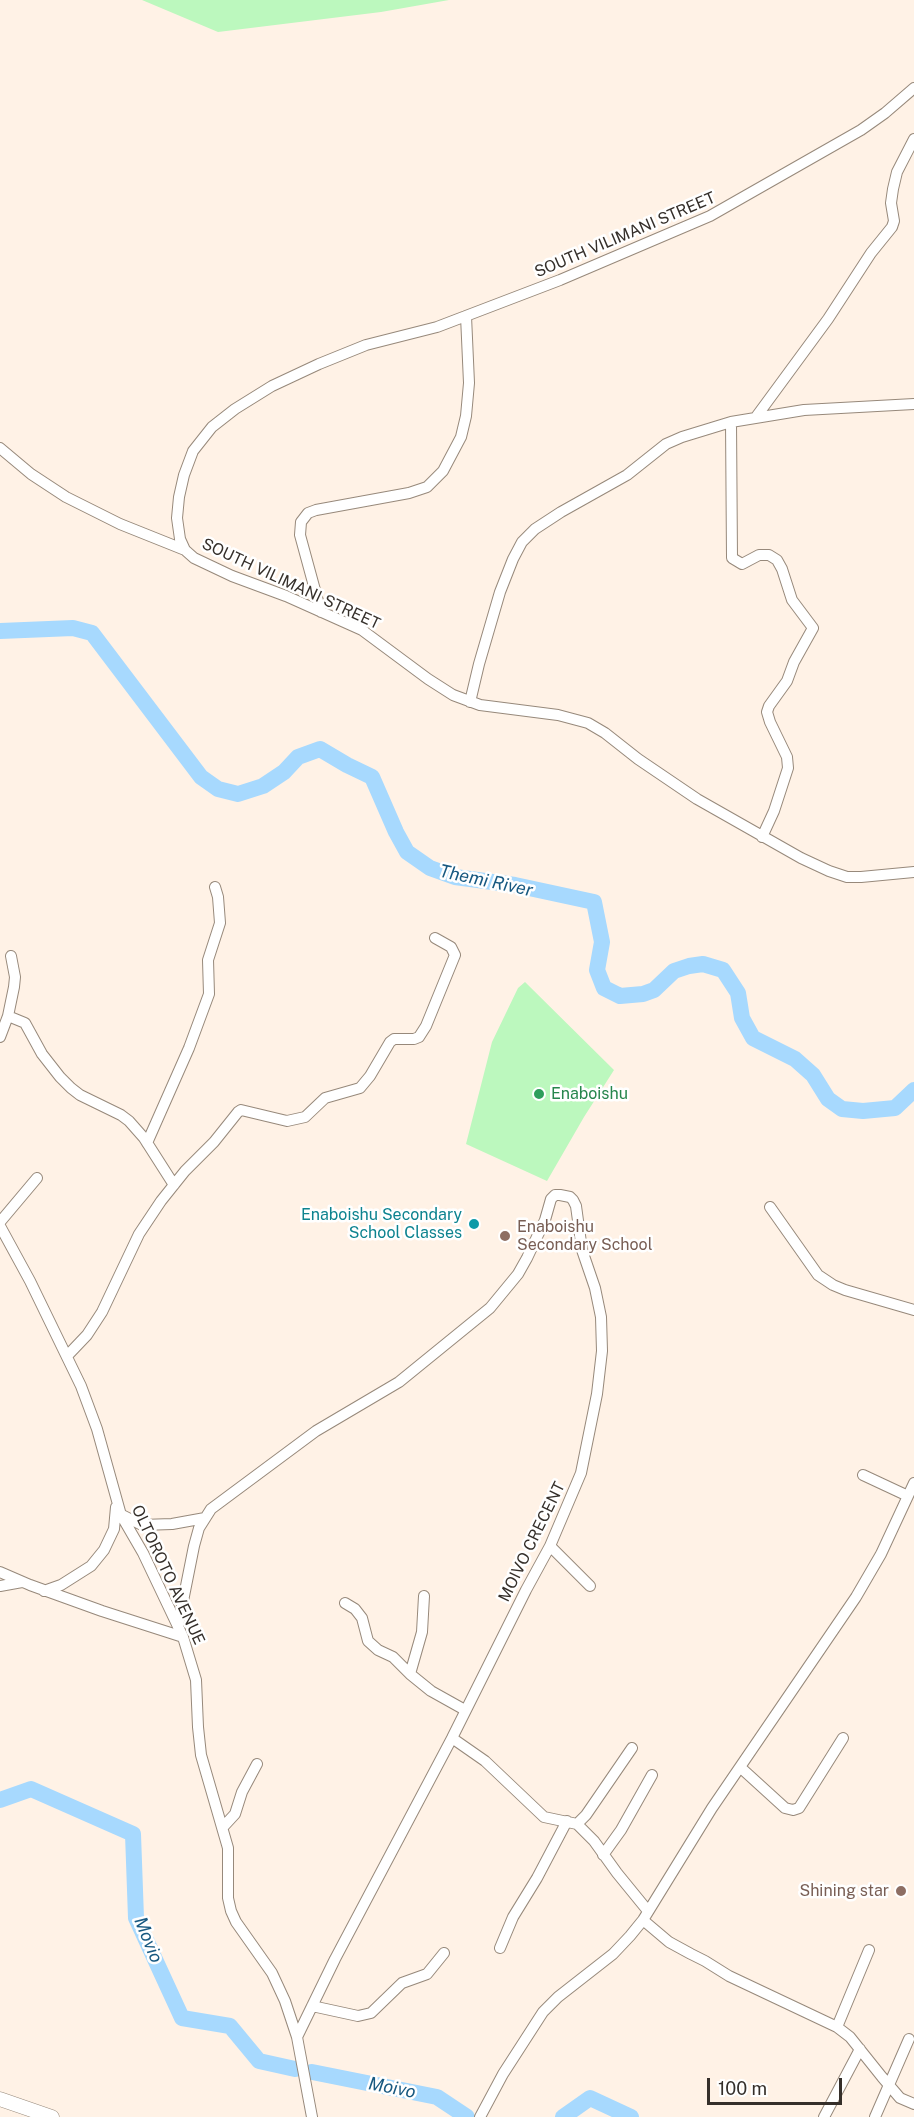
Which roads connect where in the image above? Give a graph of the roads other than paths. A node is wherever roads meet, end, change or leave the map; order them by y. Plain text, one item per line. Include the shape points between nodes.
1 (914, 88) edge
2 (914, 139) edge
3 (466, 316) junction
4 (914, 404) edge
5 (756, 417) junction
6 (731, 422) junction
7 (0, 448) edge
8 (185, 550) junction
9 (321, 612) junction
10 (470, 702) junction
11 (762, 837) junction
12 (914, 872) edge
13 (215, 887) dead end
14 (435, 938) dead end
15 (11, 956) dead end
16 (8, 1016) junction
17 (0, 1037) edge
18 (147, 1143) junction
19 (37, 1178) dead end
20 (174, 1185) junction
21 (770, 1208) dead end
22 (0, 1224) edge
23 (914, 1310) edge
24 (67, 1356) junction
25 (863, 1475) dead end
26 (914, 1483) edge
27 (908, 1496) junction
28 (117, 1501) junction
29 (121, 1515) junction
30 (205, 1518) junction
31 (550, 1546) junction
32 (0, 1572) edge
33 (22, 1582) junction
34 (0, 1586) edge
35 (590, 1586) dead end
36 (44, 1590) junction
37 (424, 1596) dead end
38 (345, 1604) dead end
39 (181, 1631) junction
40 (410, 1674) junction
41 (465, 1710) junction
42 (452, 1738) junction
43 (843, 1738) dead end
44 (632, 1749) dead end
45 (257, 1764) dead end
46 (740, 1767) junction
47 (652, 1775) dead end
48 (572, 1823) junction
49 (223, 1827) junction
50 (603, 1855) junction
51 (646, 1915) junction
52 (500, 1948) dead end
53 (869, 1950) dead end
54 (444, 1953) dead end
55 (312, 2006) junction
56 (837, 2027) junction
57 (297, 2037) junction
58 (909, 2039) dead end
59 (860, 2049) junction
60 (889, 2085) junction
61 (1, 2101) edge
62 (914, 2104) edge
63 (52, 2117) edge
64 (312, 2117) edge
65 (480, 2117) edge
66 (824, 2117) edge
67 (875, 2117) edge

1 - 3 street, SOUTH VILIMANI STREET via 861,130 710,216
2 - 5 street via 897,172 891,202 892,228
3 - 8 street, SOUTH VILIMANI STREET via 366,345 319,364 272,386 212,427 193,451 179,497 177,519
3 - 9 street via 466,416 443,471 427,487 316,510 301,522 300,535
4 - 5 street via 849,406
5 - 6 street
6 - 10 street via 666,444 627,475 561,512 522,542 500,592
6 - 11 street via 732,558 742,564 759,555 777,560 792,600 813,628 787,681 769,706 767,717 788,768
7 - 8 street via 66,497
8 - 9 street, SOUTH VILIMANI STREET via 207,565
9 - 10 street, SOUTH VILIMANI STREET via 362,630 428,679
10 - 11 street, SOUTH VILIMANI STREET via 588,723 678,787
11 - 12 street, SOUTH VILIMANI STREET via 813,864 847,876
13 - 18 street via 220,922 208,960 209,994
14 - 20 street via 451,947 455,955 419,1037 394,1039 360,1088 325,1098 305,1117 287,1121 241,1110
15 - 16 street via 15,977
16 - 17 street
16 - 18 street via 25,1023 42,1054 71,1088 121,1115
18 - 20 street
19 - 22 street
20 - 24 street via 139,1234 102,1312
21 - 23 street via 818,1275 845,1290
22 - 24 street, OLTOROTO AVENUE
24 - 28 street, OLTOROTO AVENUE via 89,1404
25 - 27 street
26 - 27 street
27 - 46 street via 856,1597
28 - 29 street, OLTOROTO AVENUE
28 - 36 street via 114,1529 105,1550 82,1572
29 - 30 street via 142,1525
29 - 39 street, OLTOROTO AVENUE
30 - 31 street, MOIVO CRECENT via 316,1431 399,1382 490,1308 518,1274 536,1242 551,1199 560,1195 570,1197 576,1206 582,1250 601,1317 602,1351 581,1473
30 - 39 street, MOIVO CRECENT via 194,1546
31 - 35 street
31 - 41 street, MOIVO CRECENT
32 - 33 street
33 - 34 street
33 - 36 street
36 - 39 street via 111,1614
37 - 40 street via 422,1632
38 - 40 street via 362,1618 368,1641
39 - 49 street, OLTOROTO AVENUE via 196,1680 201,1755
40 - 41 street
41 - 42 street, MOIVO CRECENT
42 - 48 street via 485,1761 544,1817
42 - 55 street, MOIVO CRECENT
43 - 46 street via 799,1808 793,1810 785,1808
44 - 48 street via 586,1815
45 - 49 street via 235,1814
46 - 51 street
47 - 50 street
48 - 50 street via 594,1841
48 - 52 street via 513,1917
49 - 57 street, OLTOROTO AVENUE via 231,1911 272,1973
50 - 51 street
51 - 56 street via 669,1942 729,1976
51 - 65 street via 613,1954 543,2012
53 - 56 street
54 - 55 street via 432,1970 402,1983 371,2013 358,2016
55 - 57 street, MOIVO CRECENT
56 - 59 street
57 - 64 street, OLTOROTO AVENUE
58 - 60 street
59 - 60 street
59 - 66 street
60 - 62 street via 900,2098
60 - 67 street
61 - 63 street

